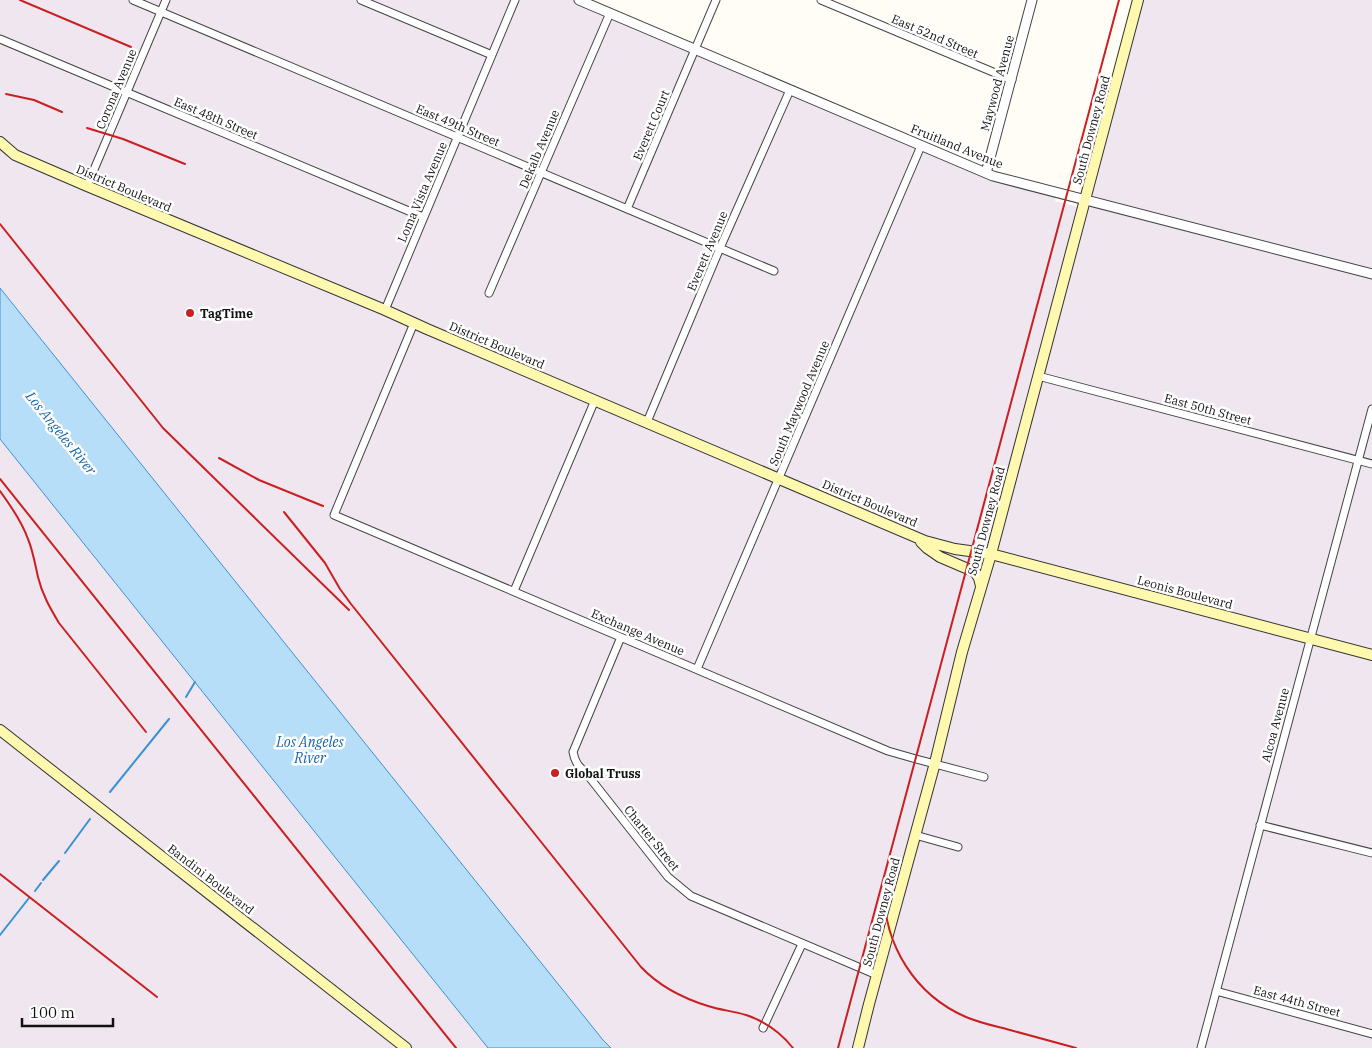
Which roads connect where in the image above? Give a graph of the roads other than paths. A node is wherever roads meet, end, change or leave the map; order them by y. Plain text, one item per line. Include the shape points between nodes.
1 (133, 0) edge
2 (166, 0) edge
3 (361, 0) edge
4 (515, 0) edge
5 (579, 0) edge
6 (716, 0) edge
7 (821, 0) edge
8 (1032, 0) edge
9 (1138, 0) edge
10 (161, 12) junction
11 (610, 13) junction
12 (0, 39) edge
13 (695, 49) junction
14 (492, 55) junction
15 (1012, 80) junction
16 (790, 90) junction
17 (127, 92) junction
18 (457, 137) junction
19 (0, 142) edge
20 (921, 146) junction
21 (541, 172) junction
22 (986, 173) junction
23 (87, 186) junction
24 (1085, 200) junction
25 (627, 209) junction
26 (423, 218) junction
27 (720, 248) junction
28 (774, 271) dead end
29 (1372, 274) edge
30 (489, 293) dead end
31 (384, 310) junction
32 (414, 323) junction
33 (1038, 376) junction
34 (595, 400) junction
35 (1372, 409) edge
36 (647, 422) junction
37 (1358, 460) junction
38 (1372, 464) edge
39 (779, 478) junction
40 (917, 537) junction
41 (991, 554) junction
42 (981, 586) junction
43 (514, 591) junction
44 (621, 637) junction
45 (1310, 638) junction
46 (1372, 655) edge
47 (696, 669) junction
48 (0, 730) edge
49 (935, 763) junction
50 (984, 776) dead end
51 (1260, 825) junction
52 (915, 836) junction
53 (958, 847) dead end
54 (1372, 853) edge
55 (802, 944) junction
56 (877, 975) junction
57 (1216, 991) junction
58 (763, 1028) dead end
59 (1372, 1034) edge
60 (406, 1048) edge
61 (858, 1048) edge
62 (1201, 1048) edge

1 - 10 street, East 49th Street
2 - 10 street, Corona Avenue
3 - 14 street
4 - 14 street, Loma Vista Avenue
5 - 11 street, Fruitland Avenue
6 - 13 street
7 - 15 street, East 52nd Street
8 - 15 street, Maywood Avenue
9 - 24 main road, South Downey Road
10 - 17 street, Corona Avenue
10 - 18 street, East 49th Street
11 - 13 street, Fruitland Avenue
11 - 21 street, Dekalb Avenue
12 - 17 street, East 48th Street
13 - 16 street, Fruitland Avenue
13 - 25 street, Everett Court
14 - 18 street, Loma Vista Avenue
15 - 22 street, Maywood Avenue
16 - 20 street, Fruitland Avenue
16 - 27 street, Everett Avenue
17 - 23 street, Corona Avenue
17 - 26 street, East 48th Street
18 - 21 street, East 49th Street
18 - 26 street, Loma Vista Avenue
19 - 23 main road, District Boulevard via 15,155
20 - 22 street, Fruitland Avenue
20 - 39 street, South Maywood Avenue
21 - 25 street, East 49th Street
21 - 30 street, Dekalb Avenue
22 - 24 street, Fruitland Avenue
23 - 31 main road, District Boulevard
24 - 29 street, Fruitland Avenue
24 - 33 main road, South Downey Road
25 - 27 street, East 49th Street
26 - 31 street, Loma Vista Avenue
27 - 28 street, East 49th Street
27 - 36 street, Everett Avenue
31 - 32 main road, District Boulevard
32 - 34 main road, District Boulevard
32 - 43 street, Exchange Avenue via 334,515
33 - 37 street, East 50th Street
33 - 41 main road, South Downey Road
34 - 36 main road, District Boulevard
34 - 43 street
35 - 37 street, Alcoa Avenue
36 - 39 main road, District Boulevard
37 - 38 street, East 50th Street
37 - 45 street, Alcoa Avenue
39 - 40 main road, District Boulevard
39 - 47 street, South Maywood Avenue
40 - 41 main road, District Boulevard via 955,549
40 - 42 main road via 940,557 975,572
41 - 42 main road, South Downey Road
41 - 45 main road, Leonis Boulevard
42 - 49 main road, South Downey Road
43 - 44 street, Exchange Avenue
44 - 47 street, Exchange Avenue
44 - 55 street, Charter Street via 573,752 577,765 668,877 691,896
45 - 46 main road, Leonis Boulevard
45 - 51 street, Alcoa Avenue
47 - 49 street, Exchange Avenue via 888,750
48 - 60 main road, Bandini Boulevard
49 - 50 street, Exchange Avenue
49 - 52 main road, South Downey Road
51 - 54 street
51 - 57 street, Alcoa Avenue
52 - 53 street
52 - 56 main road, South Downey Road
55 - 56 street, Charter Street
55 - 58 street
56 - 61 main road, South Downey Road
57 - 59 street, East 44th Street
57 - 62 street, Alcoa Avenue

